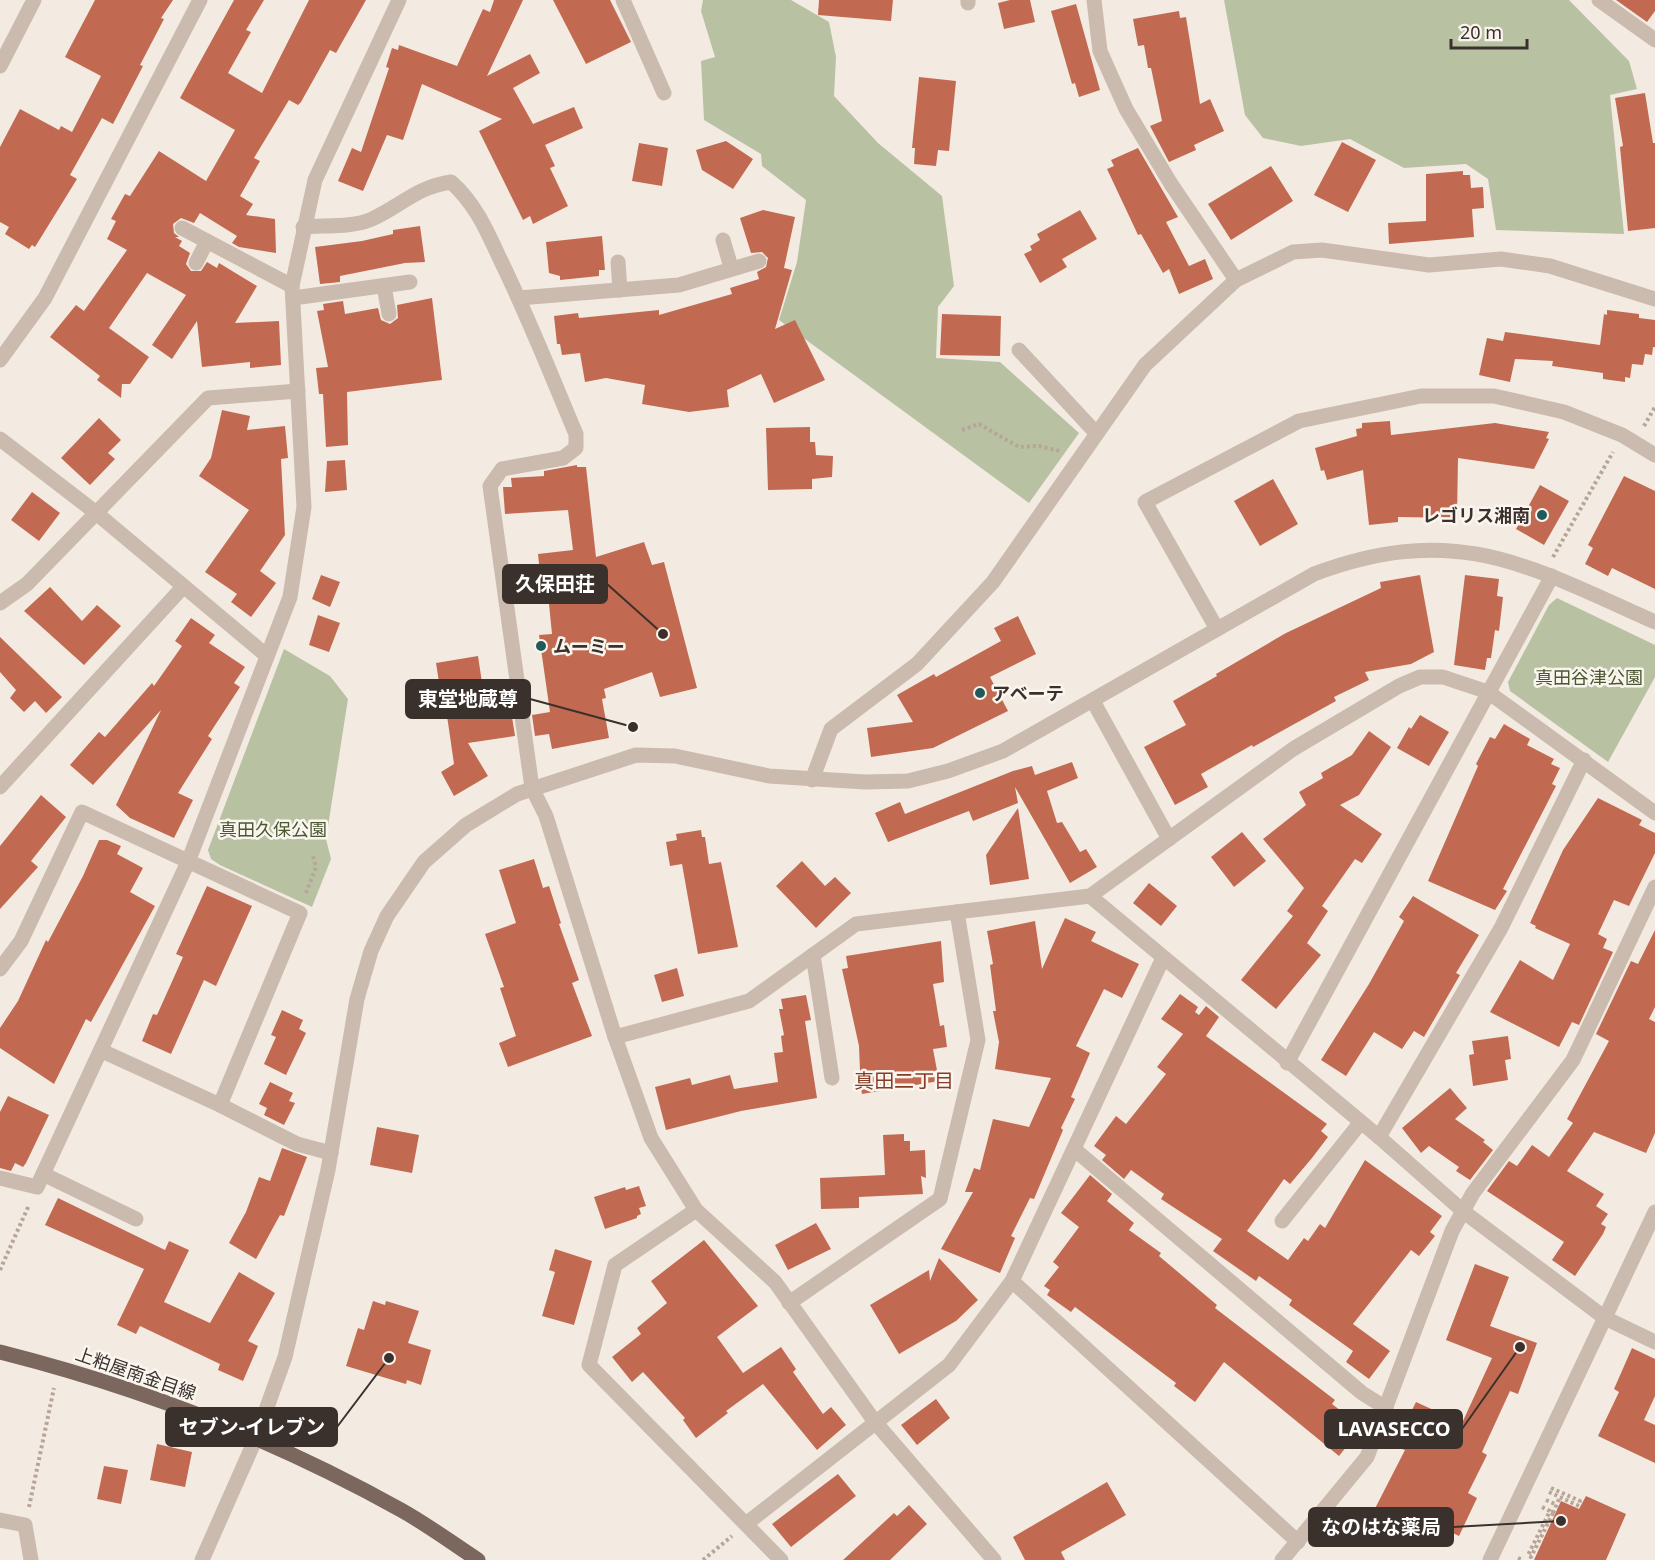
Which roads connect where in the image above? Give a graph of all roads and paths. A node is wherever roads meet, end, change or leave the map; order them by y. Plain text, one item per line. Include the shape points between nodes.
1 (34, 0) edge
2 (200, 0) edge
3 (399, 0) edge
4 (623, 0) edge
5 (1094, 0) edge
6 (1599, 0) edge
7 (1655, 40) edge
8 (0, 66) edge
9 (664, 93) dead end
10 (303, 227) junction
11 (182, 228) dead end
12 (723, 240) dead end
13 (207, 241) junction
14 (759, 261) dead end
15 (618, 262) dead end
16 (196, 263) dead end
17 (731, 267) junction
18 (1236, 280) junction
19 (410, 282) dead end
20 (384, 286) junction
21 (620, 290) junction
22 (292, 292) junction
23 (519, 298) junction
24 (1655, 299) edge
25 (389, 314) dead end
26 (1019, 350) dead end
27 (0, 360) edge
28 (298, 391) junction
29 (962, 430) dead end
30 (1096, 433) junction
31 (1622, 435) junction
32 (0, 439) edge
33 (1655, 455) edge
34 (1080, 458) junction
35 (95, 512) junction
36 (1552, 559) dead end
37 (1552, 576) junction
38 (183, 587) junction
39 (0, 603) edge
40 (1655, 622) edge
41 (1216, 629) junction
42 (267, 656) junction
43 (1488, 692) junction
44 (1093, 702) junction
45 (1584, 760) junction
46 (812, 780) junction
47 (0, 787) edge
48 (532, 789) junction
49 (1655, 813) edge
50 (1169, 839) junction
51 (313, 856) dead end
52 (188, 861) junction
53 (1655, 887) edge
54 (1090, 896) junction
55 (302, 903) dead end
56 (957, 912) junction
57 (813, 955) junction
58 (1163, 958) junction
59 (0, 969) edge
60 (615, 1037) junction
61 (102, 1051) junction
62 (1287, 1063) junction
63 (832, 1078) dead end
64 (220, 1105) junction
65 (1361, 1122) junction
66 (1379, 1137) junction
67 (1074, 1149) junction
68 (331, 1153) junction
69 (43, 1174) junction
70 (0, 1178) edge
71 (30, 1202) dead end
72 (696, 1210) junction
73 (1464, 1212) junction
74 (1655, 1212) edge
75 (136, 1219) dead end
76 (1282, 1221) dead end
77 (0, 1270) edge
78 (1012, 1281) junction
79 (789, 1303) junction
80 (1605, 1318) junction
81 (1655, 1342) edge
82 (0, 1352) edge
83 (58, 1366) junction
84 (1386, 1408) junction
85 (875, 1422) junction
86 (256, 1438) junction
87 (1560, 1497) junction
88 (1546, 1500) dead end
89 (1557, 1505) junction
90 (1542, 1507) dead end
91 (1554, 1511) junction
92 (0, 1520) edge
93 (746, 1524) junction
94 (25, 1525) junction
95 (1298, 1542) junction
96 (31, 1560) edge
97 (202, 1560) edge
98 (478, 1560) edge
99 (704, 1560) edge
100 (781, 1560) edge
101 (994, 1560) edge
102 (1282, 1560) edge
103 (1490, 1560) edge
104 (1531, 1560) edge

1 - 8 street
2 - 27 street via 45,298
3 - 10 street via 315,180
4 - 9 street
5 - 18 street via 1100,51 1126,109
6 - 7 street
10 - 22 street
10 - 23 street via 372,219 409,195 451,182 477,212
11 - 13 street
12 - 17 street
13 - 16 street
13 - 22 street
14 - 17 street
15 - 21 street
17 - 21 street via 679,285
18 - 24 street via 1293,252 1322,250 1429,265 1501,259 1550,266
18 - 30 street via 1145,365
19 - 20 street
20 - 22 street
20 - 25 street
21 - 23 street
22 - 28 street
23 - 48 street via 576,434 576,448 563,458 502,469 490,486
26 - 30 street
28 - 35 street via 208,398
28 - 42 street via 304,507 290,597
29 - 34 path via 979,424 1019,447 1039,446
30 - 34 street
31 - 33 street
31 - 36 path
31 - 41 street via 1564,412 1494,396 1421,396 1299,421 1145,502
32 - 35 street
34 - 46 street via 993,582 917,664 831,729
35 - 38 street
35 - 39 street via 27,584
37 - 40 street
37 - 41 street via 1501,557 1461,551 1379,554 1314,574
37 - 43 street
38 - 42 street
38 - 47 street
41 - 44 street
42 - 52 street
43 - 45 street
43 - 50 street via 1443,677 1420,677 1399,686 1293,749
43 - 62 street
44 - 46 street via 1003,751 948,771 908,781
44 - 50 street
45 - 49 street
45 - 66 street via 1501,928
46 - 48 street via 769,777 650,753 609,762
48 - 60 street via 546,816
48 - 68 street via 466,825 441,846 404,887 387,916 371,951 357,999
50 - 54 street
51 - 55 path via 316,867
52 - 59 street via 82,812 21,941
52 - 61 street
52 - 64 street via 300,913
53 - 73 street via 1573,1060 1473,1193
54 - 56 street
54 - 58 street
56 - 57 street via 856,924
56 - 79 street via 978,1040 940,1199
57 - 60 street via 749,1001
57 - 63 street
58 - 62 street
58 - 67 street
60 - 72 street via 651,1138
61 - 64 street
61 - 69 street
62 - 65 street
64 - 68 street via 297,1144
65 - 66 street
65 - 76 street
66 - 73 street
67 - 78 street
67 - 84 street via 1362,1393
68 - 86 street via 285,1357
69 - 70 street via 37,1187
69 - 75 street
71 - 77 path
72 - 79 street via 775,1282
72 - 93 street via 615,1265 589,1365
73 - 80 street
73 - 84 street via 1452,1231
74 - 80 street
78 - 85 street via 949,1365
78 - 95 street
79 - 85 street
80 - 81 street
80 - 103 street
82 - 83 main road, 上粕屋南金目線
83 - 86 main road, 上粕屋南金目線
83 - 94 path
84 - 95 street via 1367,1457
85 - 93 street
85 - 101 street
86 - 97 street
86 - 98 main road, 上粕屋南金目線 via 403,1511
87 - 87 path via 1550,1490 1580,1501 1580,1506
87 - 89 path
88 - 89 path
89 - 91 path
90 - 91 path via 1550,1511 1528,1556 1531,1557
91 - 104 path
92 - 94 street
93 - 99 path
93 - 100 street
94 - 96 street
95 - 102 street

